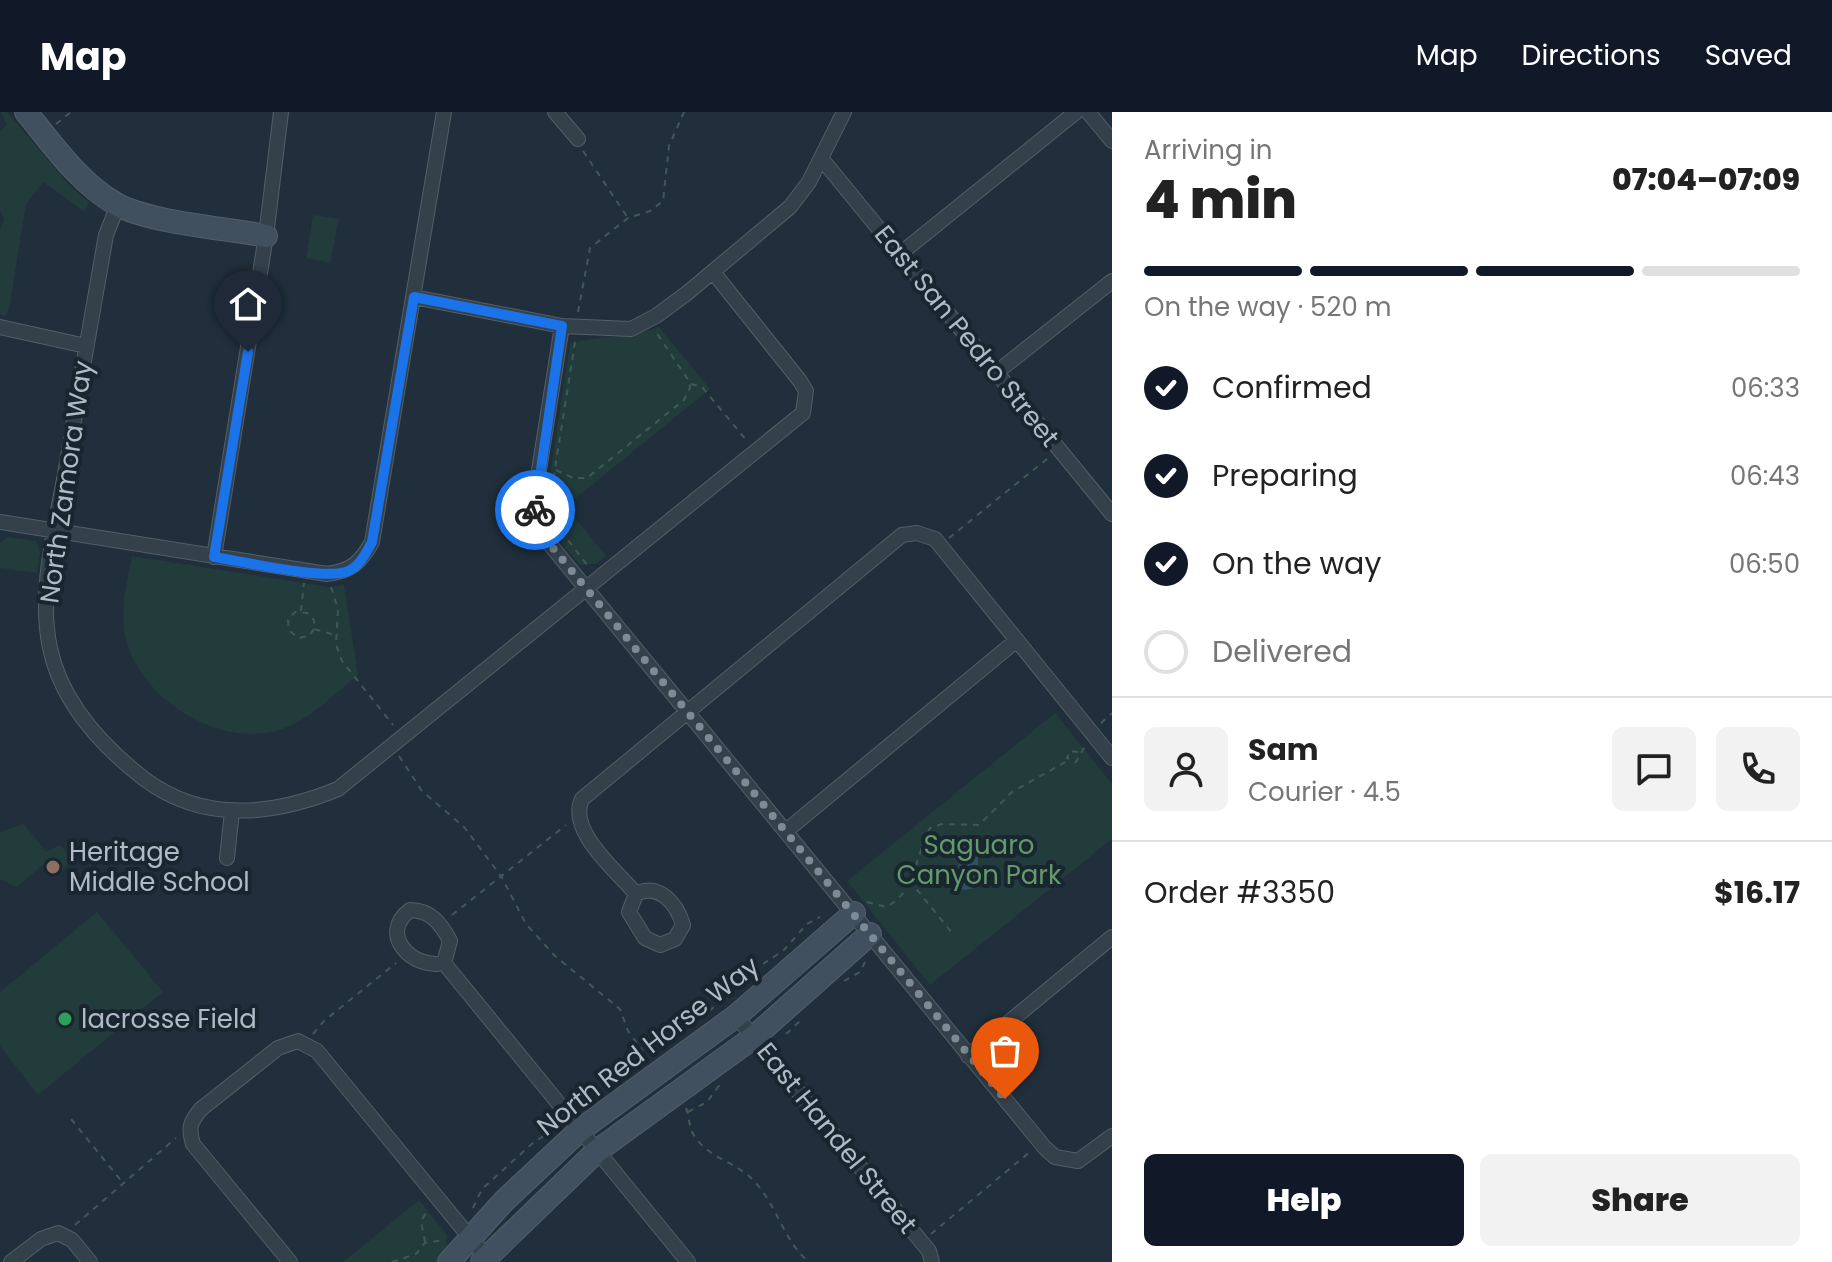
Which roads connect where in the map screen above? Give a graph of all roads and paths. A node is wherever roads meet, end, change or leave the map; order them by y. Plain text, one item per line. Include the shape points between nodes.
1 (26, 112) edge
2 (281, 112) edge
3 (444, 112) edge
4 (555, 112) edge
5 (844, 112) edge
6 (1076, 112) edge
7 (1088, 112) edge
8 (578, 139) joint
9 (1112, 141) edge
10 (821, 158) junction
11 (118, 205) junction
12 (628, 218) dead end
13 (266, 236) junction
14 (900, 254) junction
15 (713, 272) junction
16 (1112, 281) edge
17 (414, 297) junction
18 (651, 319) junction
19 (562, 326) junction
20 (0, 327) edge
21 (86, 346) junction
22 (997, 372) junction
23 (690, 384) junction
24 (749, 443) dead end
25 (1048, 458) dead end
26 (540, 466) junction
27 (1112, 514) edge
28 (0, 522) edge
29 (55, 532) junction
30 (949, 538) dead end
31 (214, 557) junction
32 (304, 582) dead end
33 (331, 585) dead end
34 (587, 590) junction
35 (301, 611) junction
36 (314, 629) junction
37 (337, 635) junction
38 (1017, 640) junction
39 (1112, 713) edge
40 (687, 714) junction
41 (396, 729) dead end
42 (1101, 737) edge
43 (1078, 752) junction
44 (398, 755) dead end
45 (1112, 758) edge
46 (1069, 760) junction
47 (232, 811) junction
48 (574, 816) junction
49 (786, 831) junction
50 (227, 858) dead end
51 (501, 876) junction
52 (909, 880) junction
53 (636, 894) dead end
54 (855, 910) junction
55 (826, 916) dead end
56 (449, 918) dead end
57 (870, 934) junction
58 (953, 934) dead end
59 (1112, 937) edge
60 (399, 960) dead end
61 (444, 963) dead end
62 (736, 1016) junction
63 (754, 1037) junction
64 (305, 1038) junction
65 (643, 1051) junction
66 (638, 1055) dead end
67 (968, 1056) junction
68 (727, 1077) dead end
69 (683, 1102) junction
70 (71, 1119) dead end
71 (569, 1130) junction
72 (185, 1134) junction
73 (1112, 1136) edge
74 (1041, 1143) junction
75 (597, 1151) junction
76 (124, 1184) junction
77 (428, 1210) dead end
78 (75, 1225) dead end
79 (465, 1231) junction
80 (922, 1242) junction
81 (425, 1243) junction
82 (486, 1260) edge
83 (11, 1262) edge
84 (90, 1262) edge
85 (290, 1262) edge
86 (392, 1262) edge
87 (449, 1262) edge
88 (688, 1262) edge
89 (809, 1262) edge
90 (932, 1262) edge

1 - 11 street via 68,164
2 - 13 street
3 - 17 street
4 - 8 street
5 - 10 street
6 - 14 street
7 - 9 street
8 - 12 path via 588,163
10 - 14 street, East San Pedro Street
10 - 15 street via 790,207
11 - 13 street via 145,215
11 - 21 street, North Zamora Way via 106,235
13 - 31 street
14 - 22 street, East San Pedro Street
15 - 18 street
15 - 34 street, North Zamora Way via 800,381 806,403 796,420
16 - 22 street
17 - 19 street
17 - 31 street via 372,542 362,560 347,572 327,574
18 - 19 street via 631,329
18 - 23 path via 664,349
19 - 26 street
20 - 21 street
21 - 29 street, North Zamora Way
22 - 27 street, East San Pedro Street
23 - 24 path via 702,387
23 - 26 path via 679,405 587,478
25 - 30 path
26 - 34 street via 536,519
28 - 29 street
29 - 31 street
29 - 47 street, North Zamora Way via 46,616 50,649 64,689 113,754 158,790 203,807
32 - 35 path
33 - 37 path via 338,609
34 - 40 street
34 - 47 street, North Zamora Way via 338,789 286,808
35 - 36 path via 311,616
35 - 36 path via 288,620 289,630 298,638
36 - 37 path
37 - 41 path via 342,661
38 - 40 street via 935,539 902,535
38 - 42 street
38 - 49 street
39 - 42 path
40 - 48 street via 582,799
40 - 49 street
42 - 43 path
42 - 45 street
43 - 46 path via 1078,760
43 - 46 path via 1070,751
44 - 51 path via 422,791 449,811
46 - 52 path via 1012,792 979,825 930,828
47 - 50 street
48 - 51 path
48 - 53 street
49 - 54 street
51 - 56 path
51 - 65 path via 526,924 620,1009
52 - 54 path via 893,904 866,902
52 - 58 path
54 - 57 street
54 - 62 street, North Red Horse Way
55 - 65 path via 807,924 784,950 739,980 696,1021
57 - 63 street, North Red Horse Way
57 - 67 street
59 - 67 street
60 - 64 path
61 - 71 street
62 - 63 street, East Handel Street
62 - 71 street, North Red Horse Way
63 - 69 street, North Red Horse Way
63 - 80 street, East Handel Street
64 - 72 street via 278,1048 201,1109
64 - 79 street
65 - 66 path
67 - 74 street
68 - 69 path via 707,1102
69 - 75 street, North Red Horse Way
69 - 89 path via 695,1138 753,1179 794,1247
70 - 76 path
71 - 75 street
71 - 79 street, North Red Horse Way
71 - 79 path via 548,1132 482,1189
72 - 76 path
72 - 85 street
73 - 74 street via 1086,1157 1067,1161
74 - 80 path
75 - 82 street, North Red Horse Way
75 - 88 street
76 - 78 path
77 - 81 path via 421,1221
79 - 81 path
79 - 82 street
79 - 87 street, North Red Horse Way
80 - 90 street, East Handel Street
81 - 86 path via 416,1254
83 - 84 street via 58,1233 72,1240

